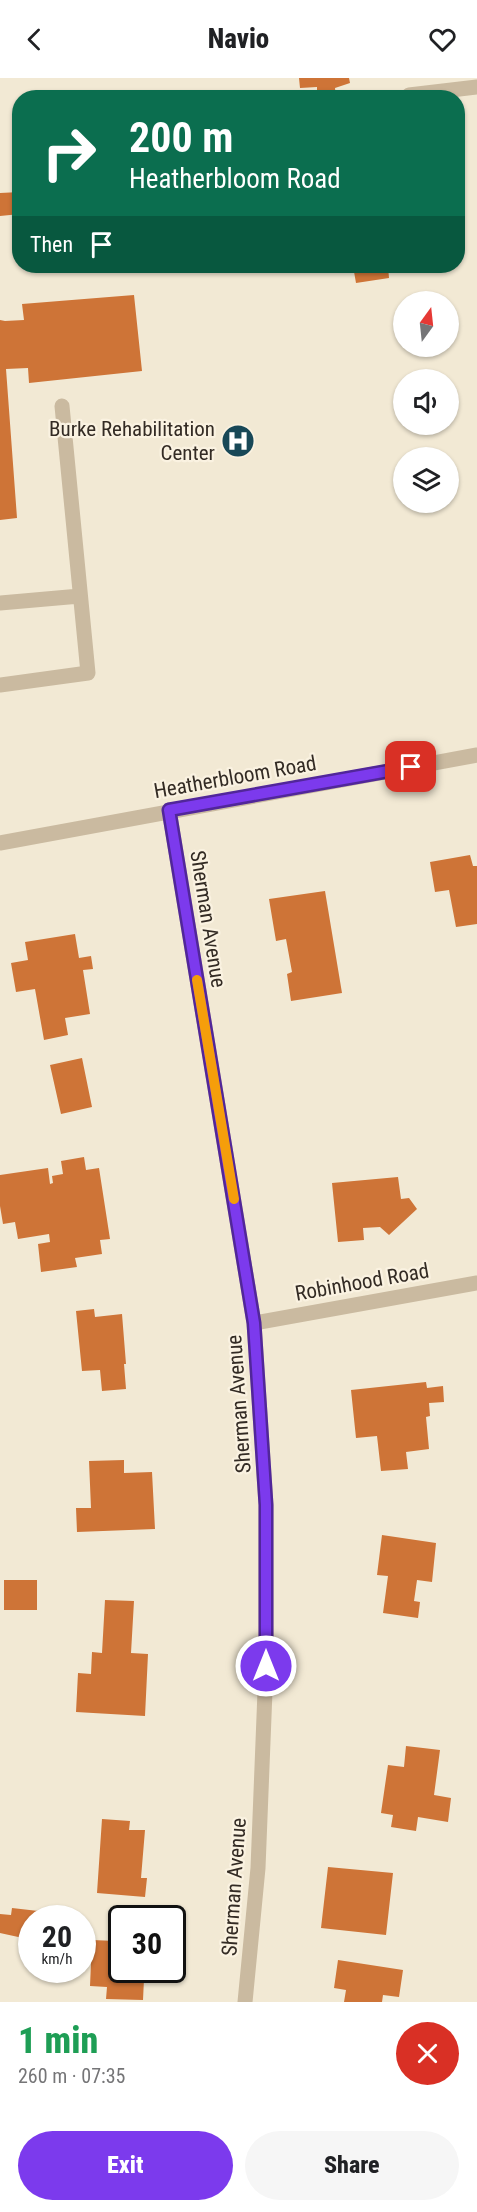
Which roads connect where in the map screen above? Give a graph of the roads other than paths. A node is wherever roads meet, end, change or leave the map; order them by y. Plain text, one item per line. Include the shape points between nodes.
1 (477, 87) edge
2 (452, 90) edge
3 (62, 405) dead end
4 (80, 596) junction
5 (0, 603) edge
6 (0, 686) edge
7 (477, 755) edge
8 (169, 810) junction
9 (0, 843) edge
10 (477, 1283) edge
11 (254, 1323) junction
12 (246, 2002) edge

1 - 2 street
3 - 4 street
4 - 5 street
4 - 6 street via 87,673
7 - 8 street, Heatherbloom Road
8 - 9 street, Heatherbloom Road
8 - 11 street, Sherman Avenue
10 - 11 street, Robinhood Road
11 - 12 street, Sherman Avenue via 266,1505 266,1666 258,1868

